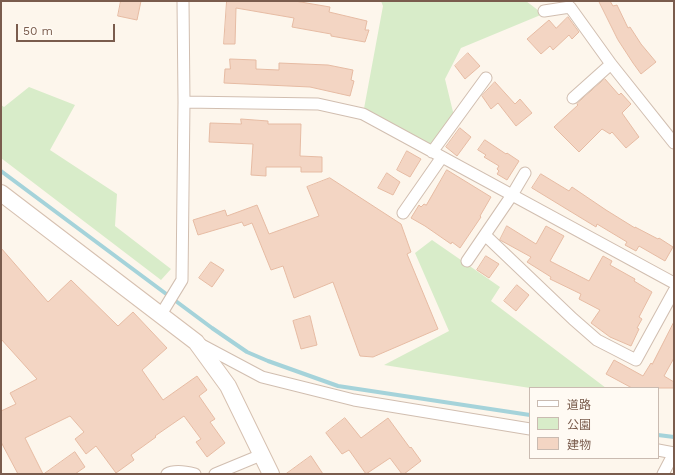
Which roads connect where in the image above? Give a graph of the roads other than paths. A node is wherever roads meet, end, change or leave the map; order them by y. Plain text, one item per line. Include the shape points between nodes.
1 (184, 1) edge
2 (544, 11) dead end
3 (611, 64) junction
4 (486, 78) dead end
5 (573, 98) dead end
6 (184, 102) junction
7 (674, 142) edge
8 (437, 154) junction
9 (525, 173) dead end
10 (1, 193) edge
11 (512, 195) junction
12 (403, 213) dead end
13 (485, 234) junction
14 (467, 261) dead end
15 (674, 283) edge
16 (674, 291) edge
17 (163, 311) junction
18 (196, 342) junction
19 (529, 429) edge
20 (659, 450) edge
21 (674, 453) edge
22 (261, 454) junction
23 (167, 474) edge
24 (195, 474) edge
25 (214, 474) edge
26 (271, 474) edge
27 (663, 474) edge

1 - 6 street
2 - 3 street via 570,7
3 - 5 street
3 - 7 street
4 - 8 street
6 - 8 street via 318,104 363,114
6 - 17 street via 182,280
8 - 11 street
8 - 12 street
9 - 11 street
10 - 17 street
11 - 13 street
11 - 15 street
13 - 14 street
13 - 16 street via 597,340 636,360
17 - 18 street
18 - 19 street via 262,377 354,400
18 - 22 street via 228,386
20 - 21 street
21 - 27 street
22 - 25 street
22 - 26 street
23 - 24 street

